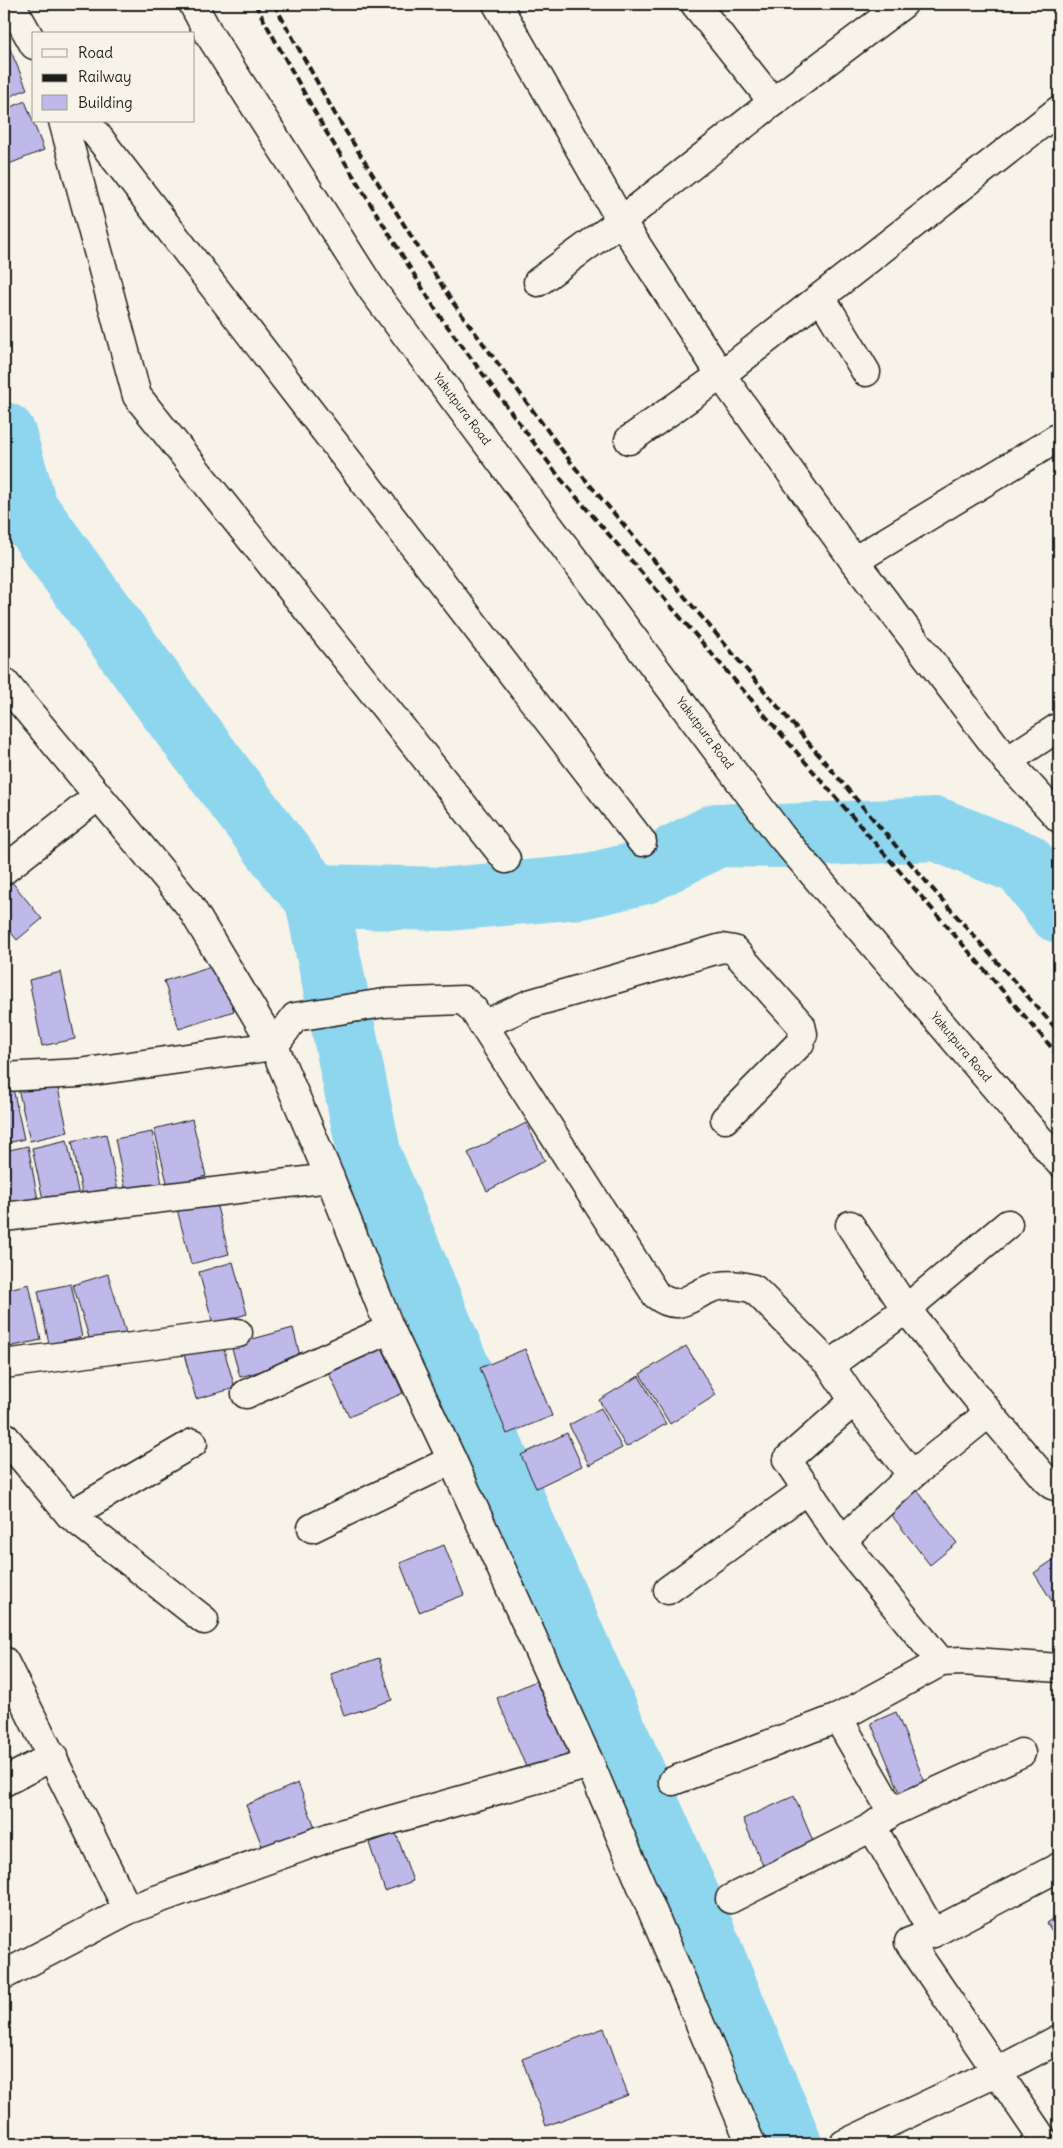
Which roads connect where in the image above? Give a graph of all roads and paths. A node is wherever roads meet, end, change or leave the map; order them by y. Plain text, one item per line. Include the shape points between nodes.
1 (11, 4) edge
2 (193, 4) edge
3 (498, 4) edge
4 (694, 4) edge
5 (903, 4) edge
6 (32, 41) edge
7 (773, 102) junction
8 (1059, 110) edge
9 (63, 122) edge
10 (87, 122) edge
11 (621, 221) junction
12 (538, 282) dead end
13 (821, 296) junction
14 (866, 372) dead end
15 (721, 376) junction
16 (1059, 437) edge
17 (629, 440) dead end
18 (854, 560) junction
19 (7, 696) edge
20 (1059, 726) edge
21 (1006, 761) junction
22 (98, 796) junction
23 (1059, 818) edge
24 (642, 842) dead end
25 (506, 859) dead end
26 (4, 870) edge
27 (483, 1025) junction
28 (274, 1046) junction
29 (4, 1077) edge
30 (725, 1119) dead end
31 (1059, 1162) edge
32 (330, 1178) junction
33 (4, 1217) edge
34 (1008, 1224) dead end
35 (850, 1225) dead end
36 (906, 1309) junction
37 (390, 1329) junction
38 (238, 1333) dead end
39 (4, 1364) edge
40 (830, 1365) junction
41 (246, 1394) dead end
42 (854, 1400) junction
43 (989, 1413) junction
44 (4, 1436) edge
45 (193, 1442) dead end
46 (452, 1460) junction
47 (912, 1475) junction
48 (1059, 1487) edge
49 (808, 1489) junction
50 (70, 1515) junction
51 (312, 1528) dead end
52 (842, 1541) junction
53 (668, 1590) dead end
54 (204, 1620) dead end
55 (4, 1661) edge
56 (941, 1662) junction
57 (1059, 1668) edge
58 (838, 1718) junction
59 (1021, 1753) dead end
60 (53, 1756) junction
61 (590, 1764) junction
62 (673, 1781) dead end
63 (4, 1782) edge
64 (882, 1820) junction
65 (1059, 1868) edge
66 (730, 1899) dead end
67 (128, 1910) junction
68 (933, 1933) junction
69 (4, 1975) edge
70 (1059, 2039) edge
71 (996, 2072) junction
72 (751, 2144) edge
73 (844, 2144) edge
74 (1046, 2144) edge

1 - 6 street
2 - 31 street, Yakutpura Road via 371,288 782,836
3 - 11 street
4 - 7 street
5 - 7 street
7 - 11 street
8 - 13 street
9 - 25 street via 137,396
10 - 24 street
11 - 12 street
11 - 15 street
13 - 14 street
13 - 15 street
15 - 17 street
15 - 18 street
16 - 18 street
18 - 21 street
19 - 22 street
20 - 21 street
21 - 23 street
22 - 26 street
22 - 28 street via 190,906
27 - 28 street via 468,1003 459,999 384,1003 295,1017
27 - 30 street via 529,1004 722,948 734,950 801,1025 803,1034 800,1043
27 - 40 street via 656,1296 674,1305 718,1286 739,1285 754,1289
28 - 29 street via 79,1072
28 - 32 street
32 - 33 street
32 - 37 street
34 - 36 street
35 - 36 street
36 - 40 street
36 - 43 street
37 - 41 street
37 - 46 street
38 - 39 street
40 - 42 street
42 - 47 street
42 - 49 street via 788,1460
43 - 47 street
43 - 48 street via 1046,1480
44 - 50 street
45 - 50 street
46 - 51 street
46 - 61 street
47 - 52 street
49 - 52 street
49 - 53 street
50 - 54 street
52 - 56 street
55 - 60 street
56 - 57 street
56 - 58 street
58 - 62 street
58 - 64 street
59 - 64 street
60 - 63 street
60 - 67 street
61 - 67 street via 330,1837
61 - 72 street
64 - 66 street
64 - 68 street
65 - 68 street
67 - 69 street
68 - 71 street via 909,1942
70 - 71 street
71 - 73 street
71 - 74 street

